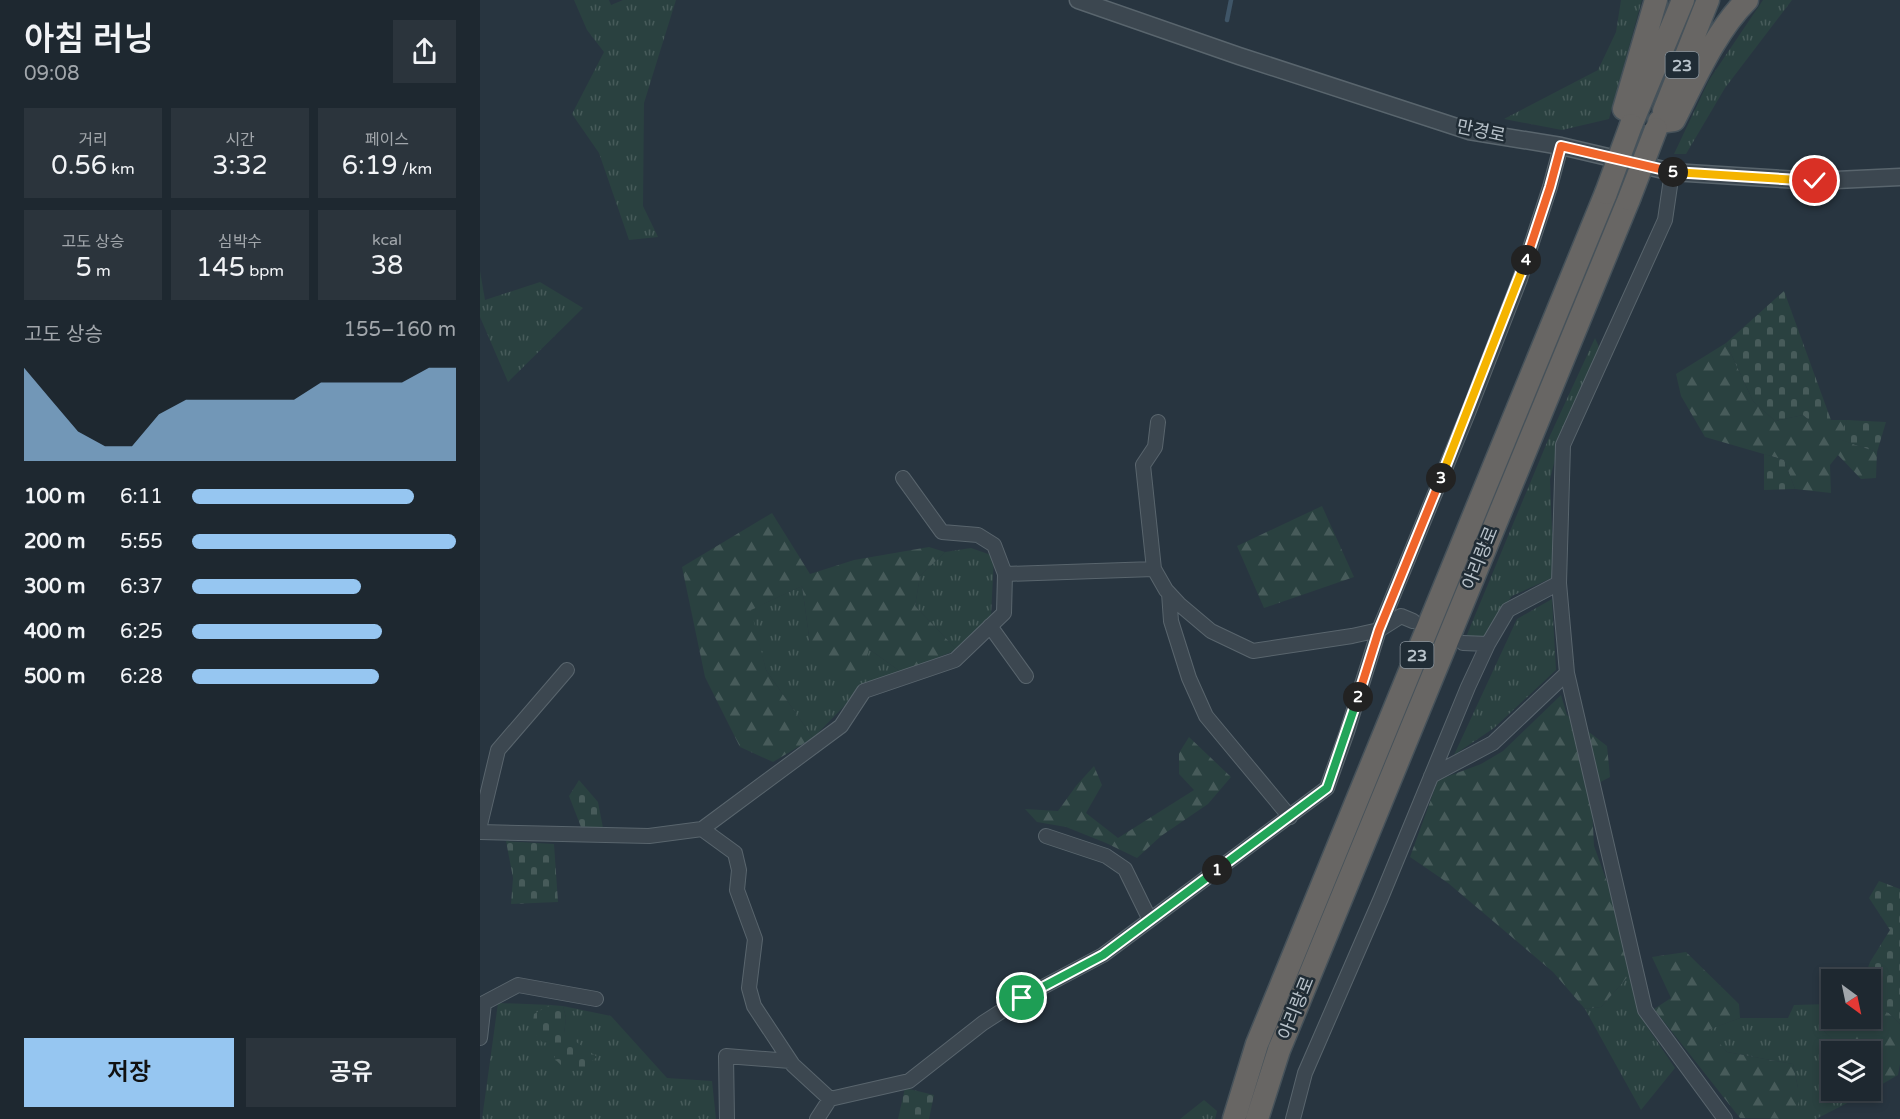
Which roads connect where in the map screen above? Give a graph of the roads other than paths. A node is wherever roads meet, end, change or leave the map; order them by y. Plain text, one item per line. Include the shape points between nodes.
1 (1078, 0) edge
2 (1656, 0) edge
3 (1683, 0) edge
4 (1708, 0) edge
5 (1747, 0) edge
6 (1634, 120) junction
7 (1658, 126) junction
8 (1561, 146) junction
9 (1672, 172) junction
10 (1900, 177) edge
11 (1158, 422) dead end
12 (903, 478) dead end
13 (1154, 569) junction
14 (1005, 574) junction
15 (1559, 583) junction
16 (1169, 593) junction
17 (1413, 621) dead end
18 (990, 626) junction
19 (1379, 630) junction
20 (1462, 643) dead end
21 (1488, 644) junction
22 (567, 670) dead end
23 (1567, 673) junction
24 (1026, 676) dead end
25 (1431, 776) junction
26 (1290, 817) junction
27 (480, 825) edge
28 (702, 829) junction
29 (480, 832) edge
30 (1046, 836) dead end
31 (1150, 920) junction
32 (596, 999) dead end
33 (480, 1038) edge
34 (790, 1061) junction
35 (830, 1099) junction
36 (727, 1119) edge
37 (817, 1119) edge
38 (1234, 1119) edge
39 (1257, 1119) edge
40 (1293, 1119) edge
41 (1725, 1119) edge

1 - 8 street, 만경로 via 1469,131
2 - 6 highway via 1624,109
3 - 6 highway, 아리랑로 / 23
4 - 7 highway, 아리랑로 / 23
5 - 7 highway via 1737,9 1703,63 1674,120
6 - 38 highway, 아리랑로 / 23, bridge via 1257,1044
7 - 39 highway, 아리랑로 / 23, bridge via 1279,1050
8 - 9 street, 만경로
8 - 19 street via 1520,279
9 - 10 street, 만경로 via 1815,181
9 - 15 street via 1665,220 1563,445
11 - 13 street via 1155,447 1143,465
12 - 14 street via 942,532 978,535 994,545
13 - 14 street
13 - 16 street
14 - 18 street via 1004,614
15 - 21 street via 1508,610
15 - 23 street
16 - 19 street via 1211,631 1253,651
16 - 26 street via 1171,621 1206,716
17 - 19 street via 1401,615
18 - 24 street
18 - 28 street via 955,660 864,691 841,726
19 - 26 street via 1327,788
20 - 21 street
21 - 25 street
22 - 27 street via 498,750
23 - 25 street via 1493,743
23 - 41 street via 1645,1011
25 - 40 street via 1305,1073
26 - 31 street
28 - 29 street via 649,836
28 - 34 street via 735,853 739,870 737,890 755,939 749,988 754,1006
30 - 31 street via 1106,856 1125,869
31 - 35 street via 1103,955 983,1023 909,1081
32 - 33 street via 518,985 484,1003
34 - 35 street
34 - 36 street via 726,1056
35 - 37 street

